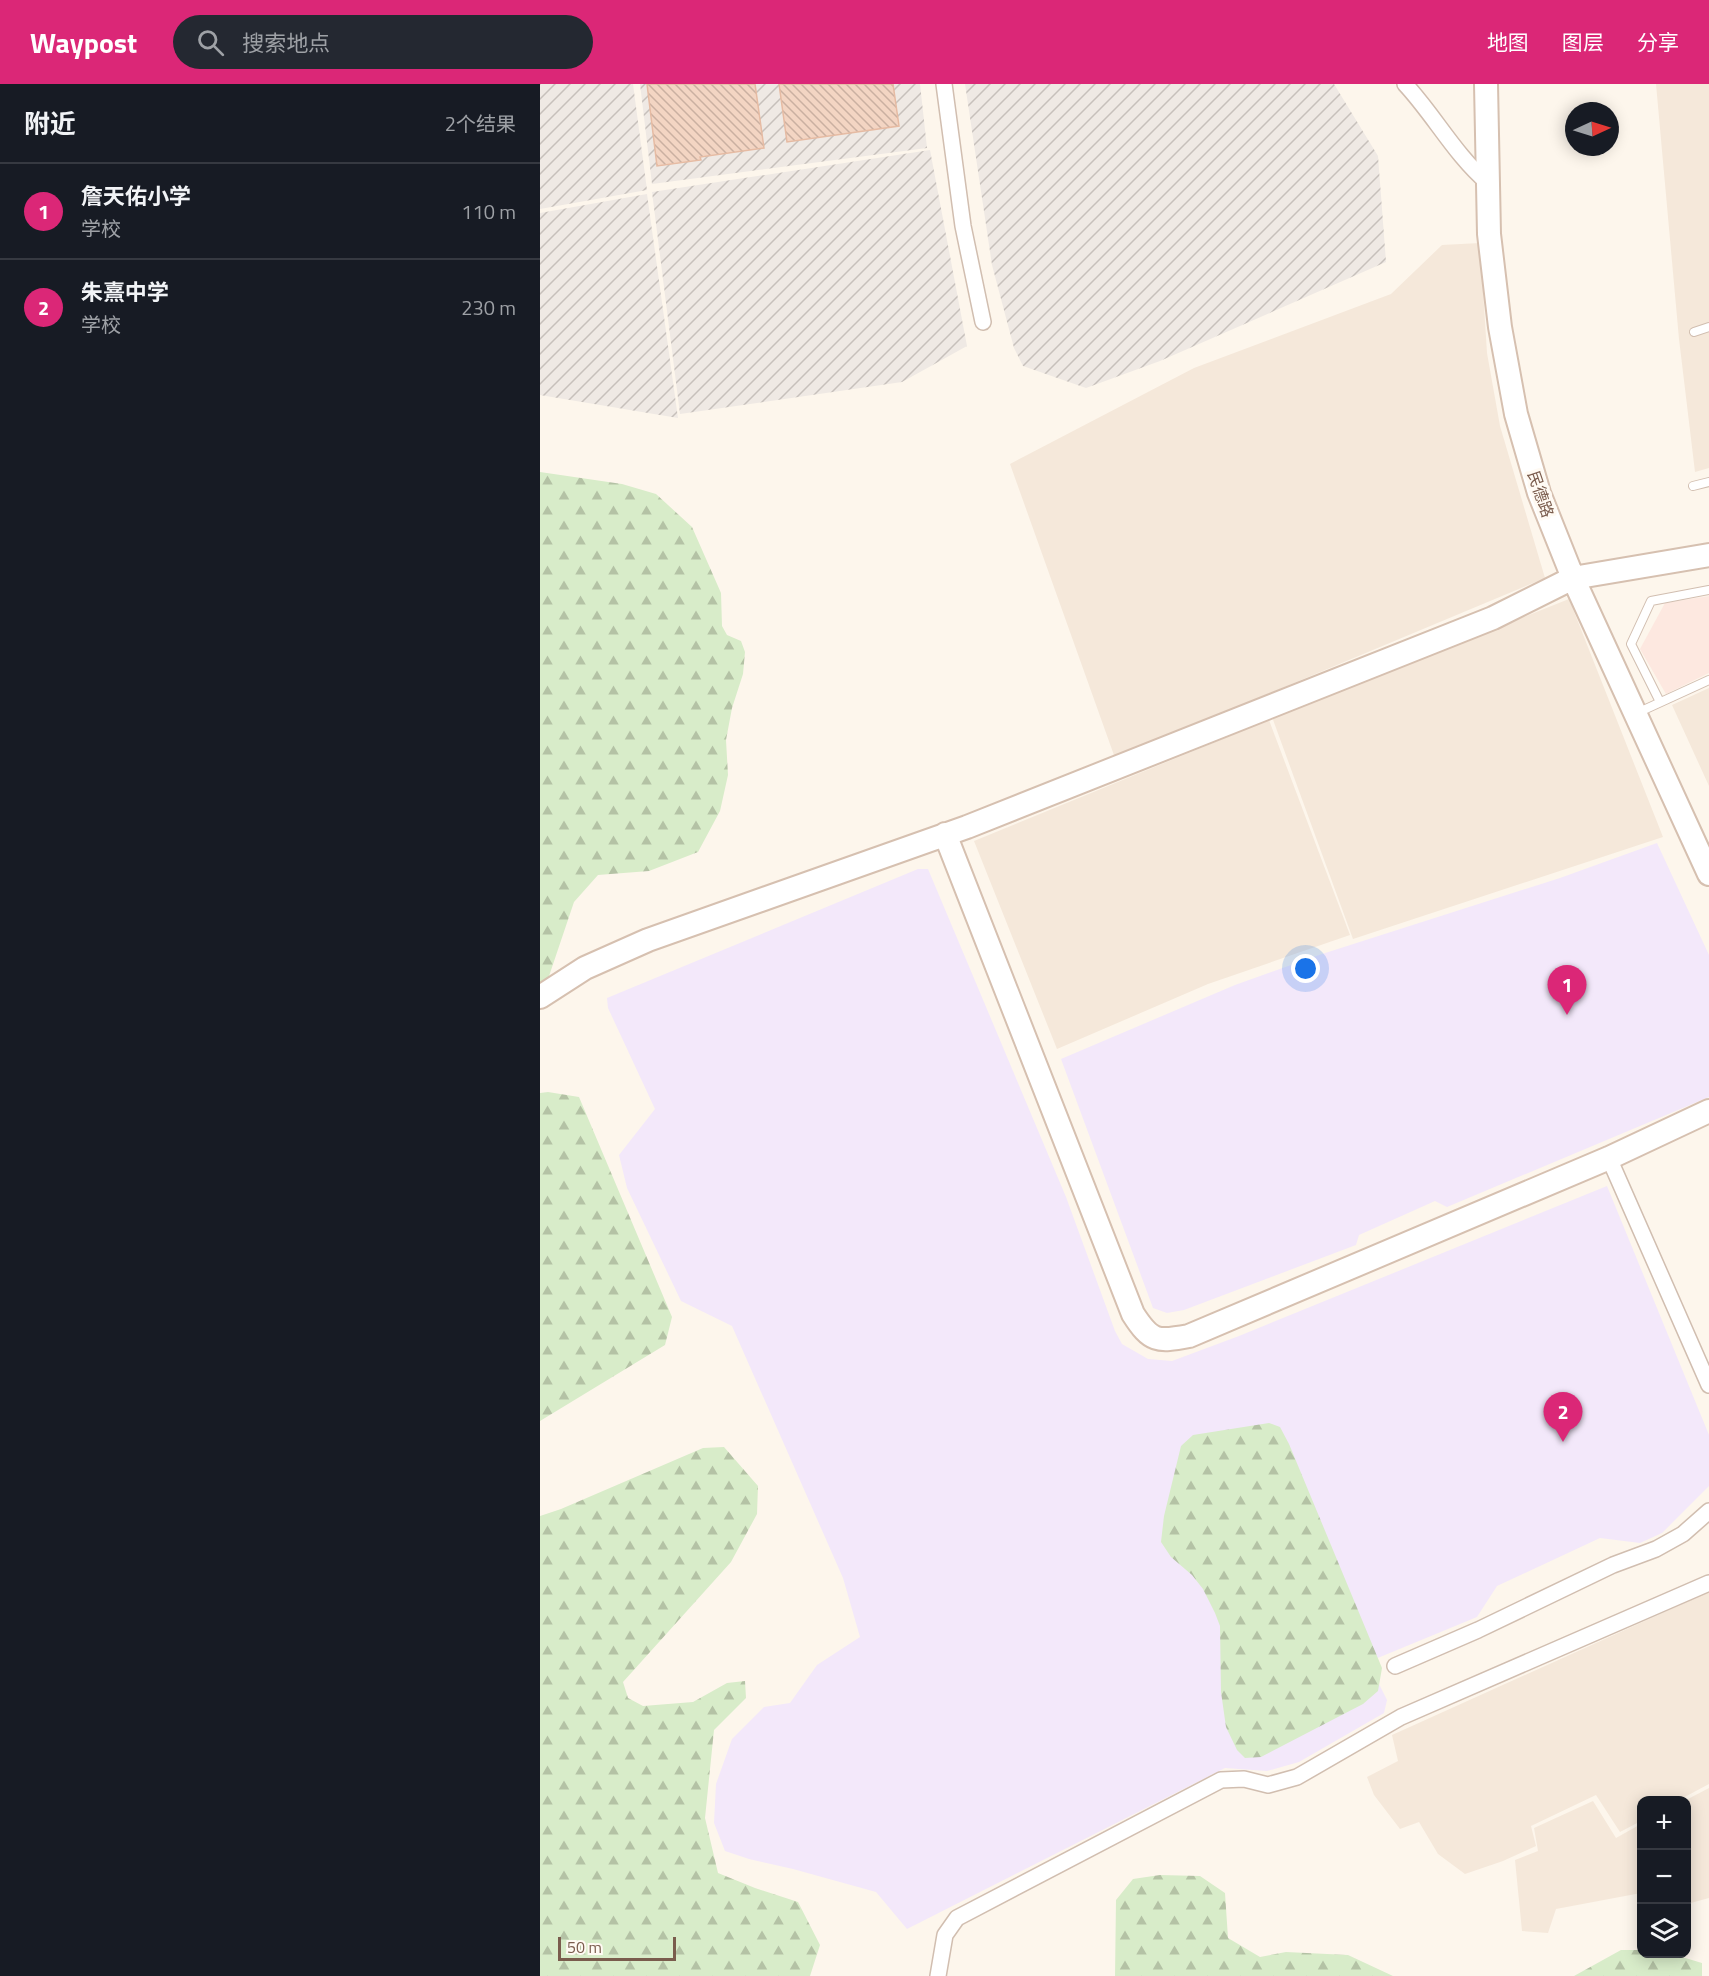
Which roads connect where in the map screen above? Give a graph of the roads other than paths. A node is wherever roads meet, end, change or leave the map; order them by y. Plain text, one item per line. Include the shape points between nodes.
1 (944, 84) edge
2 (1405, 84) edge
3 (1485, 84) edge
4 (1488, 183) junction
5 (983, 322) dead end
6 (1709, 327) edge
7 (1694, 332) dead end
8 (1709, 482) edge
9 (1693, 486) dead end
10 (1709, 555) edge
11 (1572, 578) junction
12 (1709, 590) edge
13 (1709, 680) edge
14 (1660, 702) junction
15 (1635, 714) junction
16 (945, 834) junction
17 (1709, 874) edge
18 (540, 997) edge
19 (1709, 1111) edge
20 (1609, 1158) junction
21 (1709, 1385) edge
22 (1709, 1511) edge
23 (1709, 1583) edge
24 (1395, 1666) dead end
25 (938, 1976) edge

1 - 5 street via 963,226
2 - 4 street via 1470,168
3 - 4 street, 民德路
4 - 11 street, 民德路 via 1489,234 1500,327 1516,414 1539,493
6 - 7 lane
8 - 9 lane
10 - 11 street
11 - 15 street, 民德路
11 - 16 street via 1493,618
12 - 14 lane via 1651,601 1631,644
13 - 14 lane
14 - 15 lane
15 - 17 street, 民德路
16 - 18 street via 648,940 585,968
16 - 20 street via 1132,1314 1145,1333 1164,1340 1189,1336
19 - 20 street
20 - 21 street
22 - 24 street via 1683,1534 1656,1549
23 - 25 street via 1401,1717 1297,1777 1268,1785 1221,1779 957,1918 945,1935

